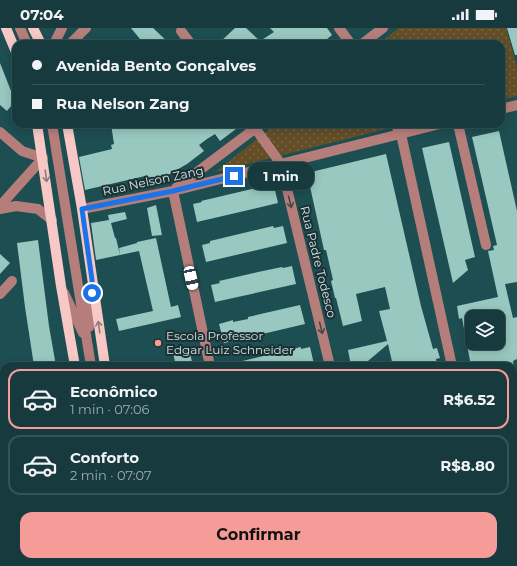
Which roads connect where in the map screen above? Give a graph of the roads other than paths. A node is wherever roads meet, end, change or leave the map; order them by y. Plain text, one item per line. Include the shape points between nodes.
1 (6, 28) edge
2 (20, 28) edge
3 (33, 28) edge
4 (62, 28) edge
5 (86, 28) edge
6 (339, 28) edge
7 (383, 28) edge
8 (181, 31) dead end
9 (25, 40) edge
10 (39, 40) edge
11 (56, 40) edge
12 (74, 40) edge
13 (188, 40) edge
14 (348, 40) edge
15 (367, 40) edge
16 (12, 42) edge
17 (517, 105) edge
18 (505, 108) edge
19 (38, 128) edge
20 (53, 128) edge
21 (67, 128) edge
22 (252, 128) edge
23 (258, 128) edge
24 (397, 128) edge
25 (424, 128) edge
26 (459, 128) edge
27 (0, 132) edge
28 (401, 134) junction
29 (43, 158) junction
30 (281, 164) junction
31 (173, 191) junction
32 (0, 208) edge
33 (82, 209) junction
34 (52, 220) junction
35 (486, 245) dead end
36 (92, 280) junction
37 (12, 281) dead end
38 (61, 286) junction
39 (0, 294) edge
40 (88, 345) junction
41 (74, 362) edge
42 (90, 362) edge
43 (104, 362) edge
44 (209, 362) edge
45 (329, 362) edge
46 (451, 362) edge

1 - 16 main road
2 - 9 street
3 - 10 main road
4 - 11 street
5 - 12 street
6 - 14 street
7 - 15 street
8 - 13 street
17 - 18 street
19 - 29 main road
20 - 40 street
21 - 33 main road
22 - 31 street
23 - 30 street
24 - 28 street
25 - 28 street, Rua Nelson Zang
26 - 35 street
27 - 29 street via 22,151
28 - 30 street, Rua Nelson Zang
28 - 46 street
29 - 32 street
29 -> 34 main road
30 - 31 street, Rua Nelson Zang
30 -> 45 street, Rua Padre Todesco
31 - 33 street, Rua Nelson Zang
31 - 44 street
32 - 34 street via 16,206 38,209
33 - 36 main road
34 - 38 main road
36 - 40 street
43 -> 36 main road
37 - 39 street
38 - 40 street
38 - 41 main road
40 - 42 street

